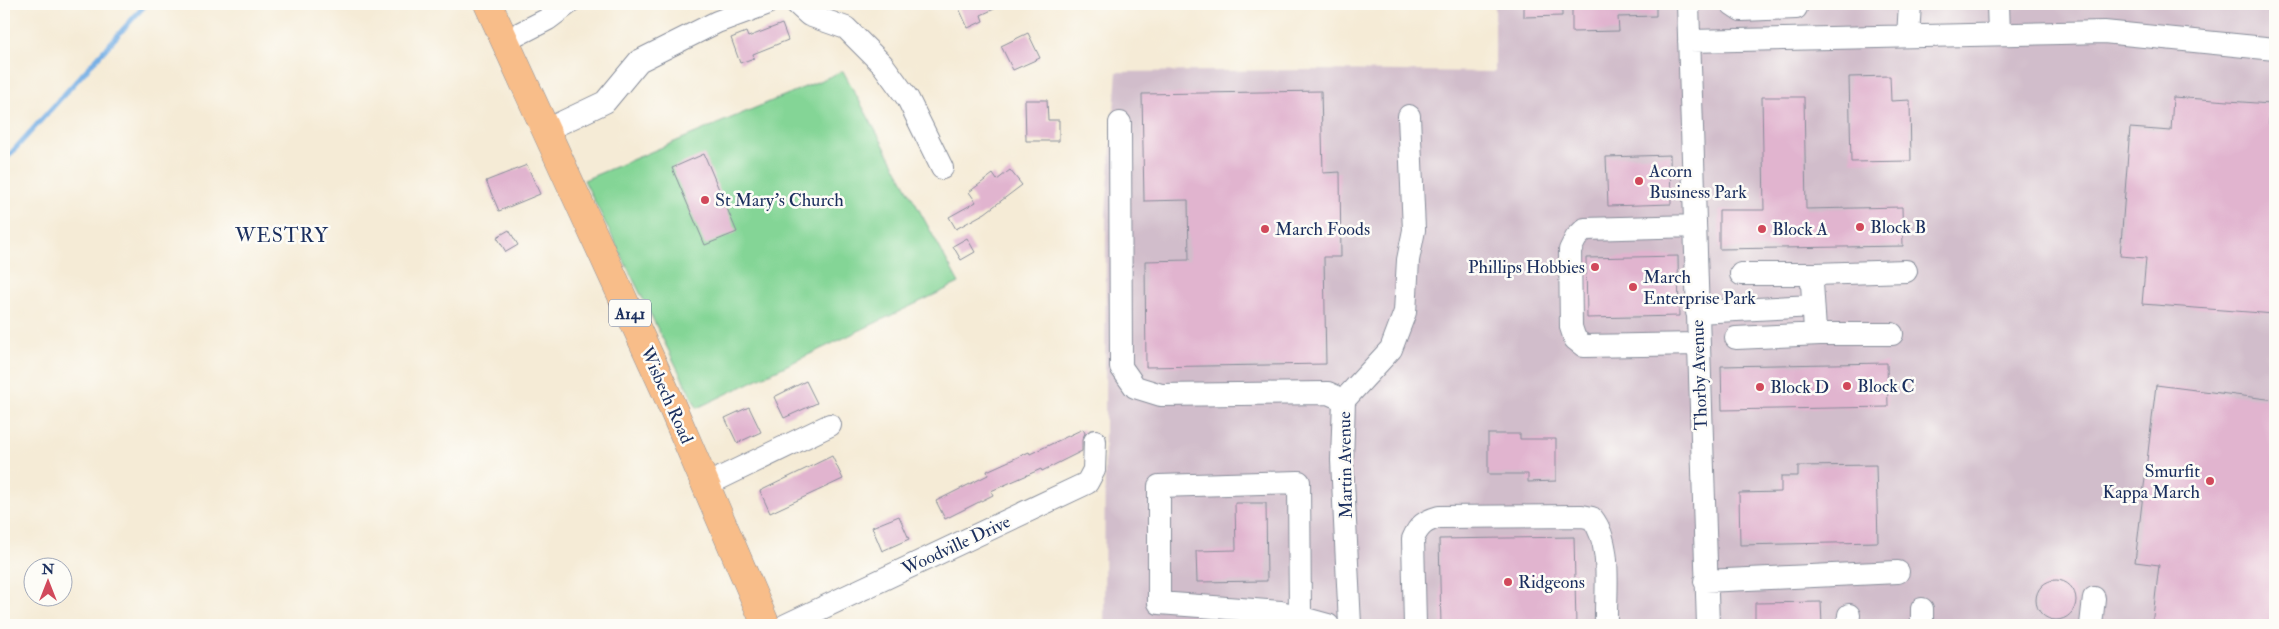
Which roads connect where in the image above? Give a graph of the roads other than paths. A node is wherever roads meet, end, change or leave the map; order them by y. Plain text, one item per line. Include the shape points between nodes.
1 (488, 4) edge
2 (568, 4) edge
3 (766, 4) edge
4 (797, 4) edge
5 (1688, 4) edge
6 (1732, 4) edge
7 (1910, 4) edge
8 (1998, 4) edge
9 (1796, 8) dead end
10 (1761, 10) junction
11 (1999, 34) junction
12 (1908, 36) junction
13 (1760, 40) junction
14 (505, 41) junction
15 (1689, 41) junction
16 (2275, 49) edge
17 (1409, 116) dead end
18 (1120, 123) dead end
19 (546, 130) junction
20 (942, 168) dead end
21 (1695, 226) junction
22 (1906, 271) dead end
23 (1741, 274) dead end
24 (1815, 274) junction
25 (1813, 306) junction
26 (1697, 312) junction
27 (1820, 334) junction
28 (1892, 334) dead end
29 (1736, 338) dead end
30 (1698, 344) junction
31 (1344, 400) junction
32 (830, 425) dead end
33 (1095, 441) dead end
34 (706, 485) junction
35 (1898, 572) dead end
36 (1706, 581) junction
37 (2094, 598) dead end
38 (1300, 617) junction
39 (766, 625) edge
40 (786, 625) edge
41 (1328, 625) edge
42 (1350, 625) edge
43 (1415, 625) edge
44 (1606, 625) edge
45 (1708, 625) edge
46 (2091, 625) edge

1 - 14 highway, Wisbech Road / A141
2 - 14 street via 548,19
3 - 19 street via 717,22 639,61 605,102
4 - 20 street via 809,14 846,28 883,65 908,99
5 - 15 street, Thorby Avenue
6 - 10 street via 1741,10
7 - 12 street
8 - 11 street
9 - 10 street
10 - 13 street
11 - 12 street
11 - 16 street via 2104,32
12 - 13 street
13 - 15 street
14 - 19 highway, Wisbech Road / A141
15 - 21 street, Thorby Avenue
17 - 31 street, Martin Avenue via 1414,230 1408,260 1405,312 1385,338 1391,349
18 - 31 street via 1122,367 1135,387 1162,395 1328,393
19 - 34 highway, Wisbech Road / A141
21 - 26 street, Thorby Avenue
21 - 30 street via 1585,229 1570,250 1571,327 1576,339 1584,346
22 - 24 street
23 - 24 street
24 - 25 street
25 - 26 street
25 - 27 street via 1816,330
26 - 30 street, Thorby Avenue
27 - 28 street
27 - 29 street
30 - 36 street, Thorby Avenue
31 - 42 street, Martin Avenue via 1342,460
32 - 34 street
33 - 40 street, Woodville Drive via 1094,470 1087,483
34 - 39 highway, Wisbech Road / A141
35 - 36 street
36 - 45 street, Thorby Avenue
37 - 46 street
38 - 38 street via 1280,612 1159,603 1159,486 1299,482
38 - 41 street
43 - 44 street via 1413,540 1418,527 1428,520 1440,517 1582,516 1592,518 1605,543

